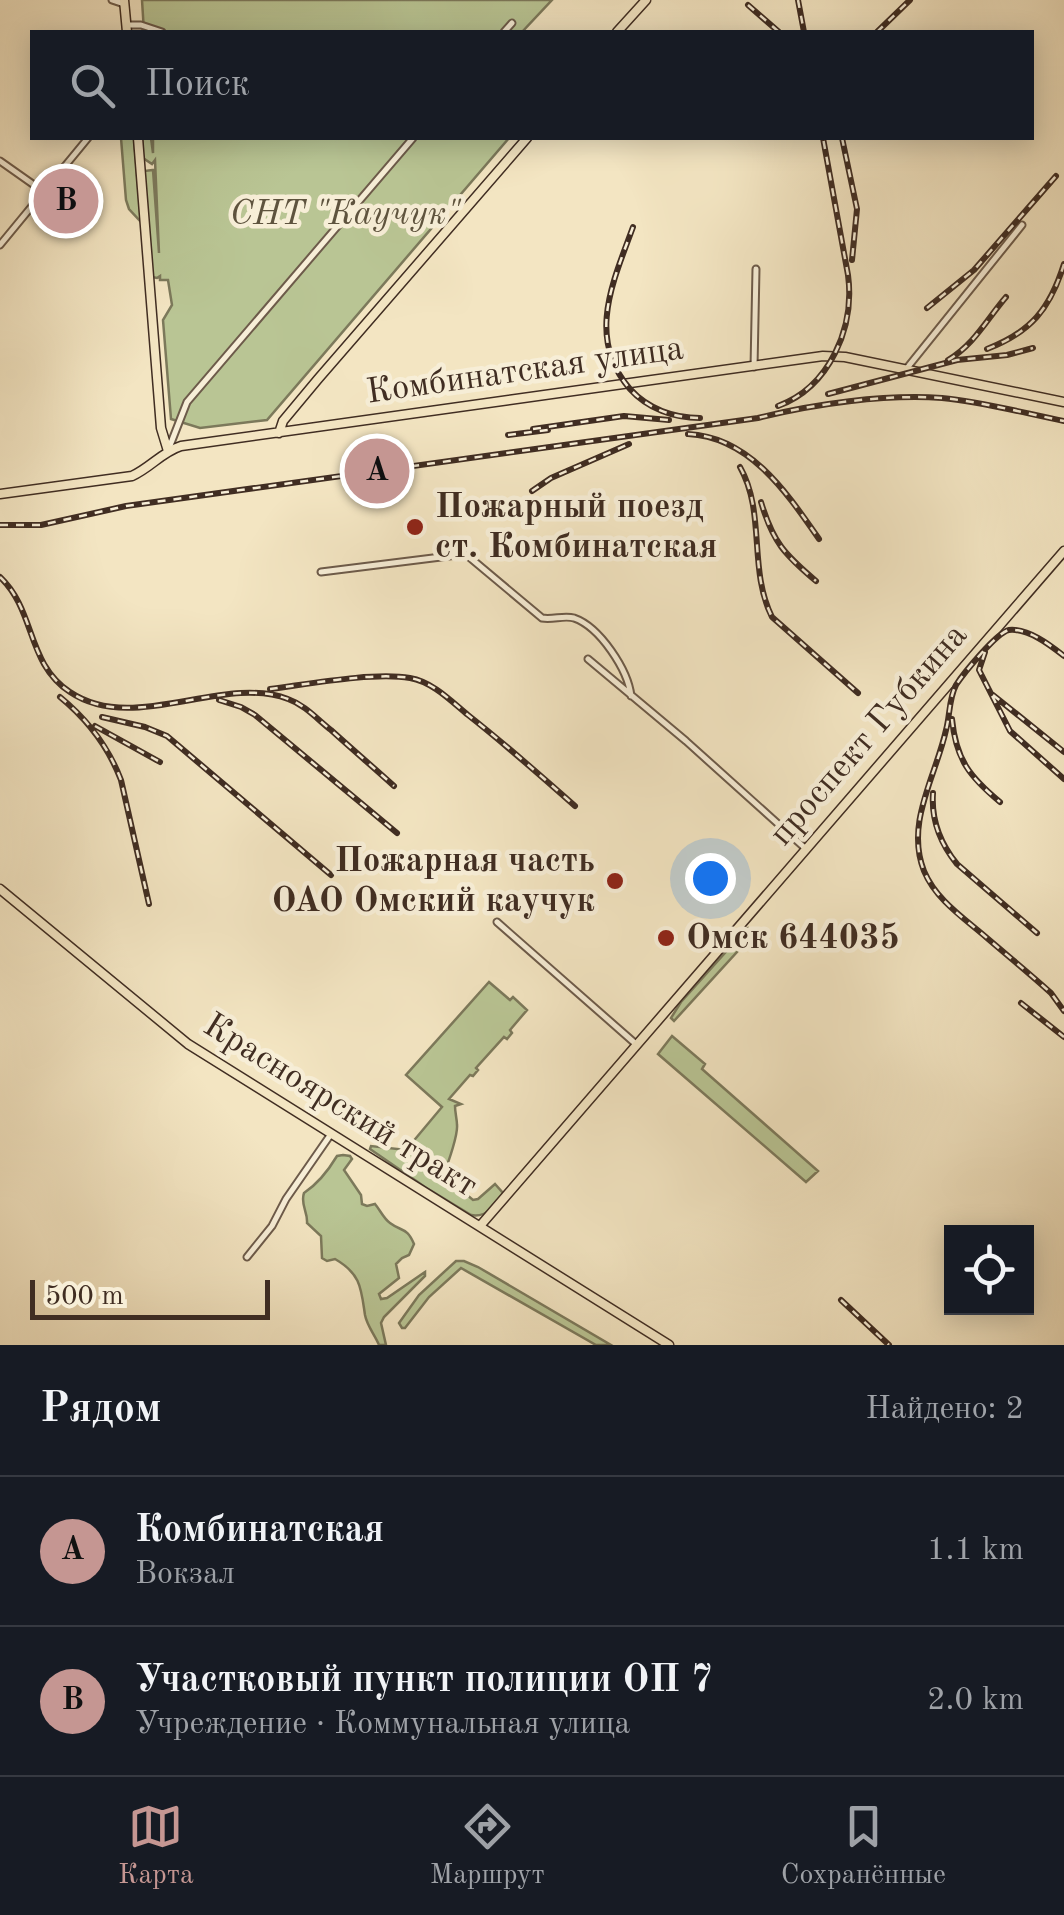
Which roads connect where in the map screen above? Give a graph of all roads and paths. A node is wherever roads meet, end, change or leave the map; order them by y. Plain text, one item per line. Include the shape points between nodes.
1 (112, 0) edge
2 (646, 0) edge
3 (124, 2) edge
4 (512, 22) dead end
5 (127, 29) edge
6 (156, 30) edge
7 (506, 30) edge
8 (620, 30) edge
9 (86, 140) edge
10 (138, 140) edge
11 (411, 140) edge
12 (525, 140) edge
13 (0, 161) edge
14 (44, 192) junction
15 (1022, 225) dead end
16 (0, 245) edge
17 (756, 269) dead end
18 (754, 367) junction
19 (906, 371) junction
20 (1064, 402) edge
21 (280, 433) junction
22 (168, 451) junction
23 (0, 494) edge
24 (1064, 551) edge
25 (321, 572) dead end
26 (588, 659) dead end
27 (631, 696) junction
28 (806, 849) junction
29 (0, 889) edge
30 (497, 922) dead end
31 (637, 1045) junction
32 (331, 1134) junction
33 (495, 1209) junction
34 (463, 1216) junction
35 (480, 1226) junction
36 (499, 1238) junction
37 (247, 1256) dead end
38 (670, 1345) edge

1 - 3 street
2 - 8 main road
3 - 5 main road
4 - 7 street
5 - 6 street
9 - 14 street
10 - 22 main road
11 - 22 street via 187,402
12 - 21 main road via 294,407
13 - 14 street
14 - 16 street
15 - 19 street
17 - 18 street
18 - 19 main road, Комбинатская улица via 829,356
18 - 21 main road, Комбинатская улица
19 - 20 main road, Комбинатская улица
21 - 22 main road, Комбинатская улица
22 - 23 main road, Комбинатская улица via 132,476
24 - 28 main road, проспект Губкина
25 - 27 street via 468,556 542,618 569,617 590,628 612,652
26 - 27 street
27 - 28 street
28 - 31 main road, проспект Губкина
29 - 32 main road, Красноярский тракт via 170,1031
30 - 31 street
31 - 33 main road, проспект Губкина
32 - 34 main road, Красноярский тракт
32 - 37 street
33 - 34 main road via 480,1218
33 - 35 main road, проспект Губкина
33 - 36 main road via 490,1223
34 - 35 main road, Красноярский тракт
35 - 36 main road, Красноярский тракт
36 - 38 main road, Красноярский тракт

